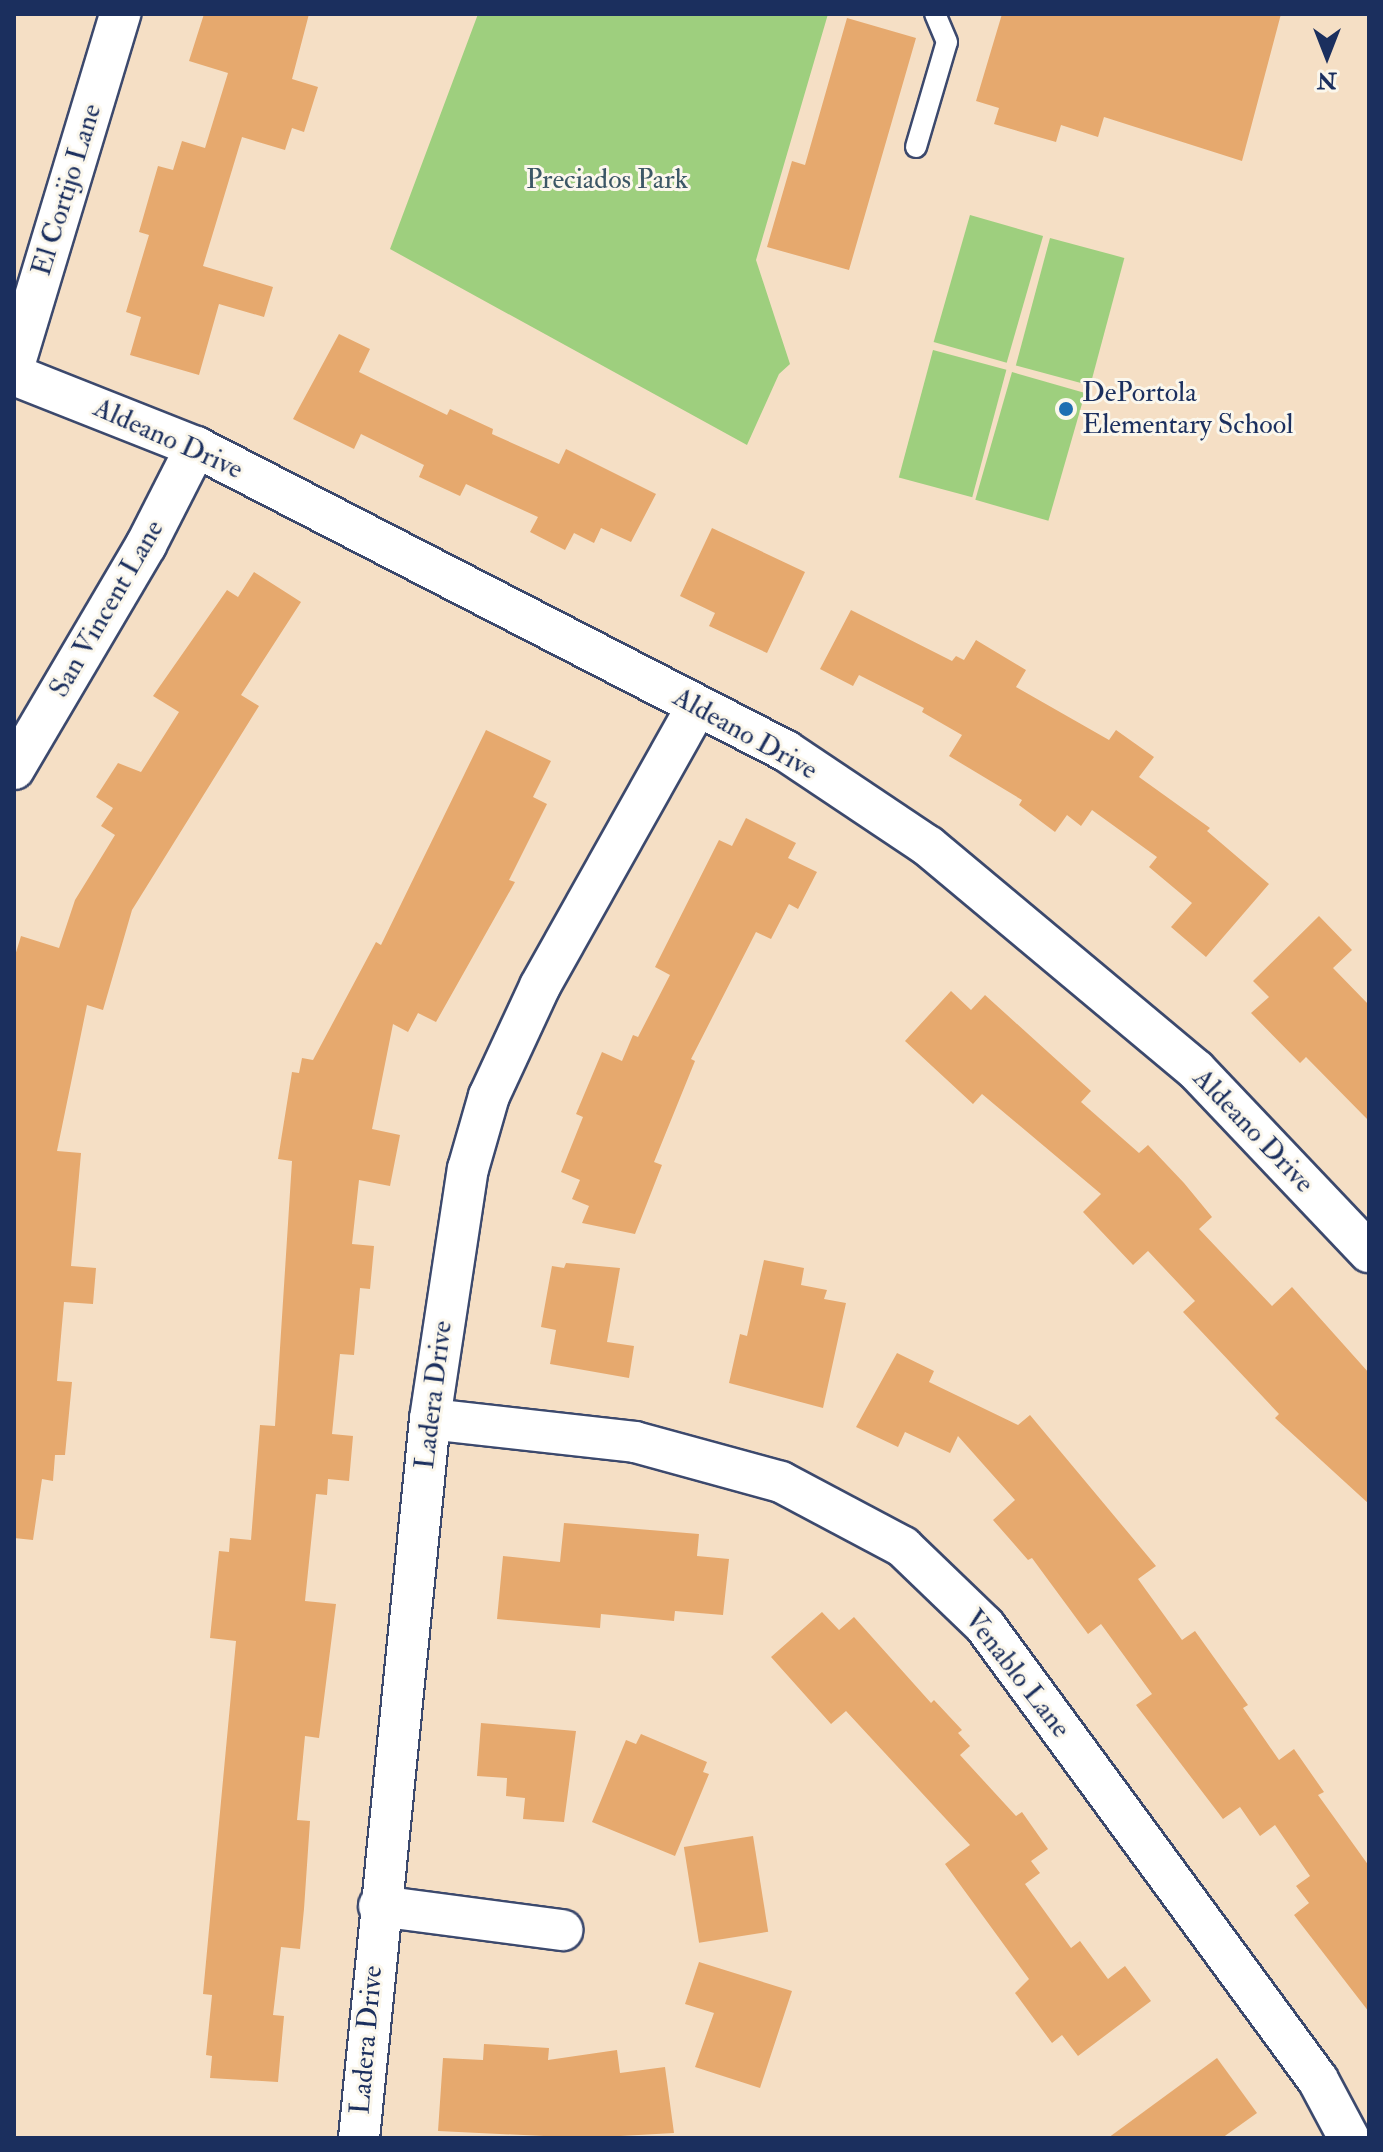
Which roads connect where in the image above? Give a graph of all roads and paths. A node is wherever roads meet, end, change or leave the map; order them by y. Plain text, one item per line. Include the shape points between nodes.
1 (120, 14) edge
2 (935, 14) edge
3 (916, 147) dead end
4 (14, 366) edge
5 (14, 375) edge
6 (196, 447) junction
7 (697, 706) junction
8 (14, 769) edge
9 (1369, 1252) edge
10 (430, 1419) junction
11 (379, 1906) junction
12 (562, 1930) dead end
13 (359, 2138) edge
14 (1349, 2138) edge

1 - 4 street, El Cortijo Lane
2 - 3 lane via 947,42
5 - 6 street, Aldeano Drive
6 - 7 street, Aldeano Drive
6 - 8 street, San Vincent Lane via 146,545
7 - 9 street, Aldeano Drive via 786,751 928,846 1196,1070
7 - 10 street, Ladera Drive via 540,986 489,1096 455,1240
10 - 11 street, Ladera Drive
10 - 14 street, Venablo Lane via 635,1442 781,1482 903,1547 985,1626 1318,2080
11 - 12 street
11 - 13 street, Ladera Drive

